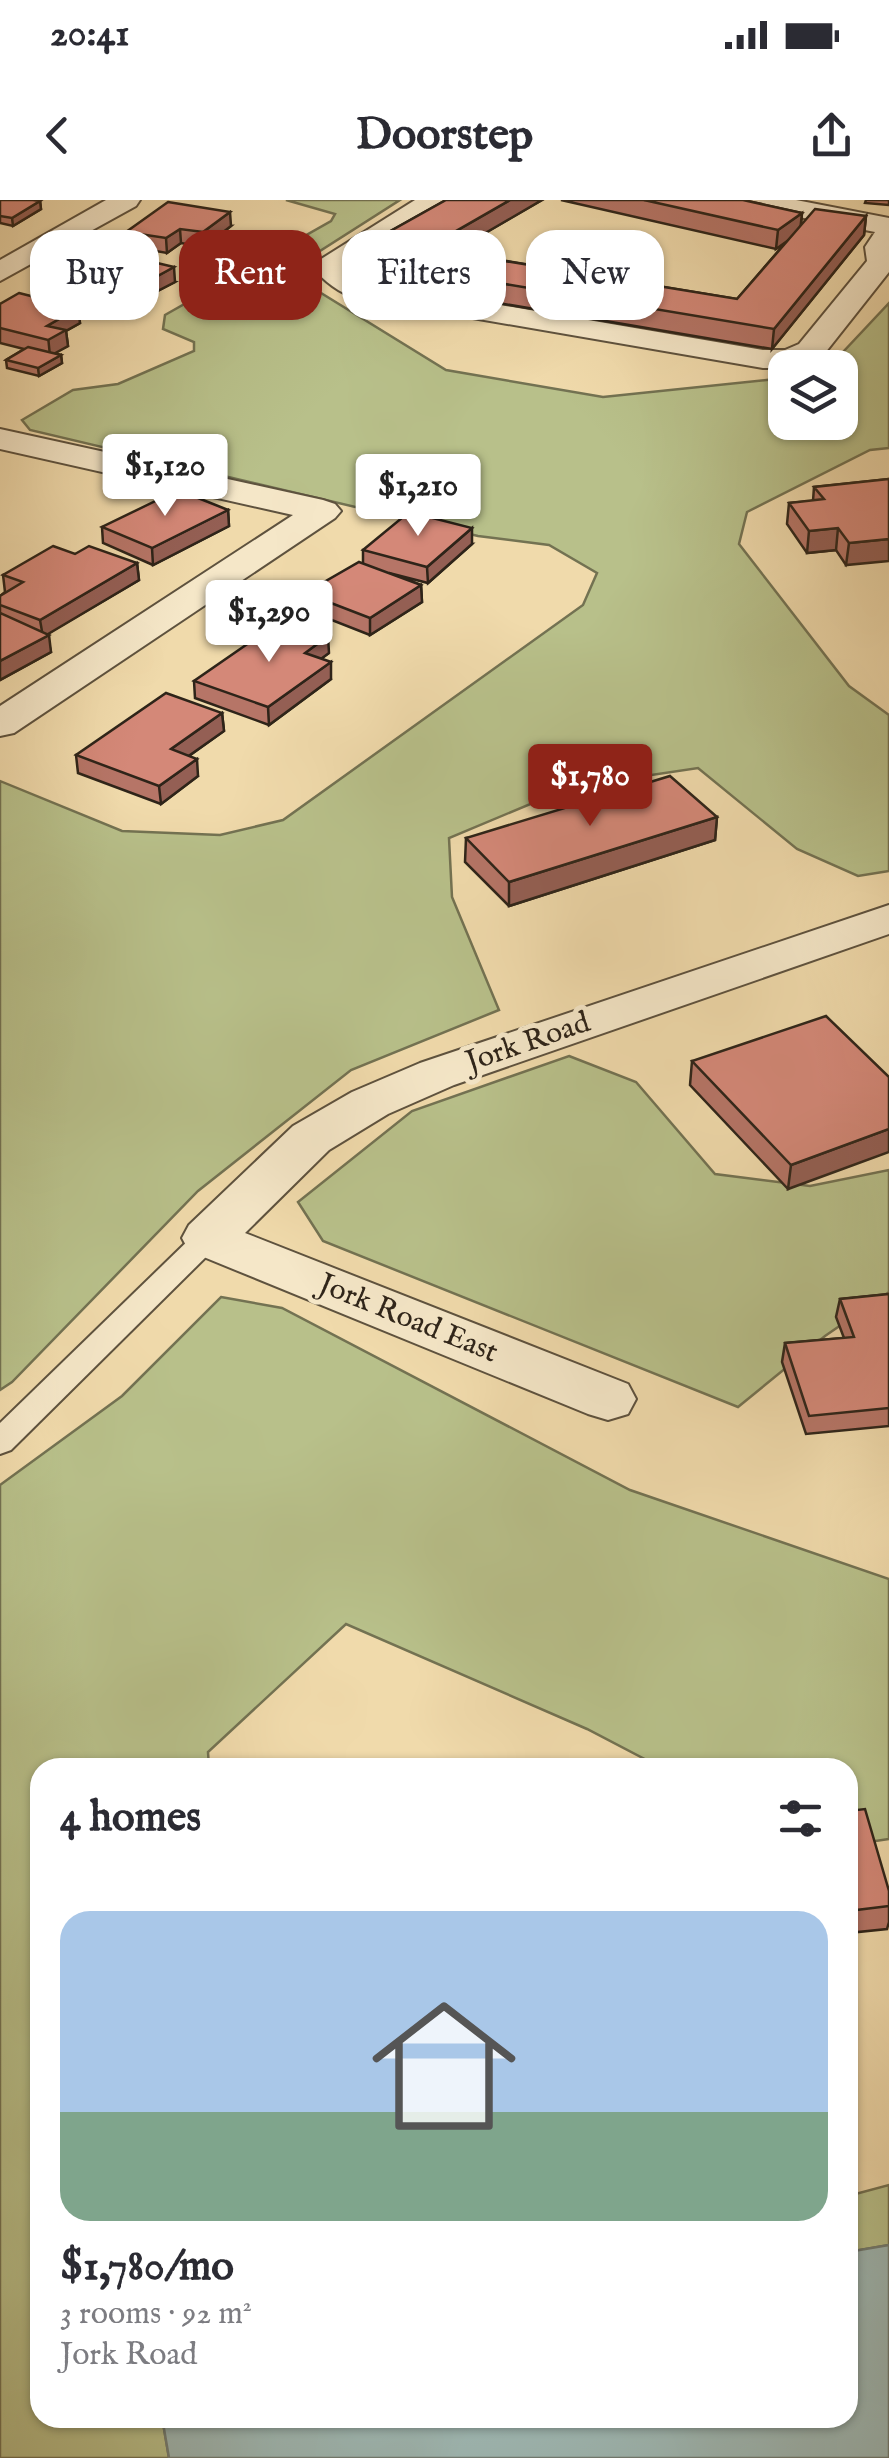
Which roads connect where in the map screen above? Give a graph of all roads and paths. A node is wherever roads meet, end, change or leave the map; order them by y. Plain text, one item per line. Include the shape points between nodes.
1 (126, 200) edge
2 (434, 200) edge
3 (753, 200) edge
4 (74, 230) edge
5 (889, 230) edge
6 (0, 241) edge
7 (30, 246) edge
8 (30, 255) edge
9 (0, 272) edge
10 (0, 440) edge
11 (0, 724) edge
12 (889, 919) edge
13 (208, 1238) junction
14 (608, 1399) dead end
15 (0, 1442) edge

1 - 4 street
2 - 5 street via 328,267 357,288 763,359 810,351 882,262 879,247
3 - 5 street
6 - 7 street
8 - 9 street
10 - 11 street via 323,511
12 - 13 street, Jork Road via 370,1103 310,1138
13 - 14 street, Jork Road East
13 - 15 lane

